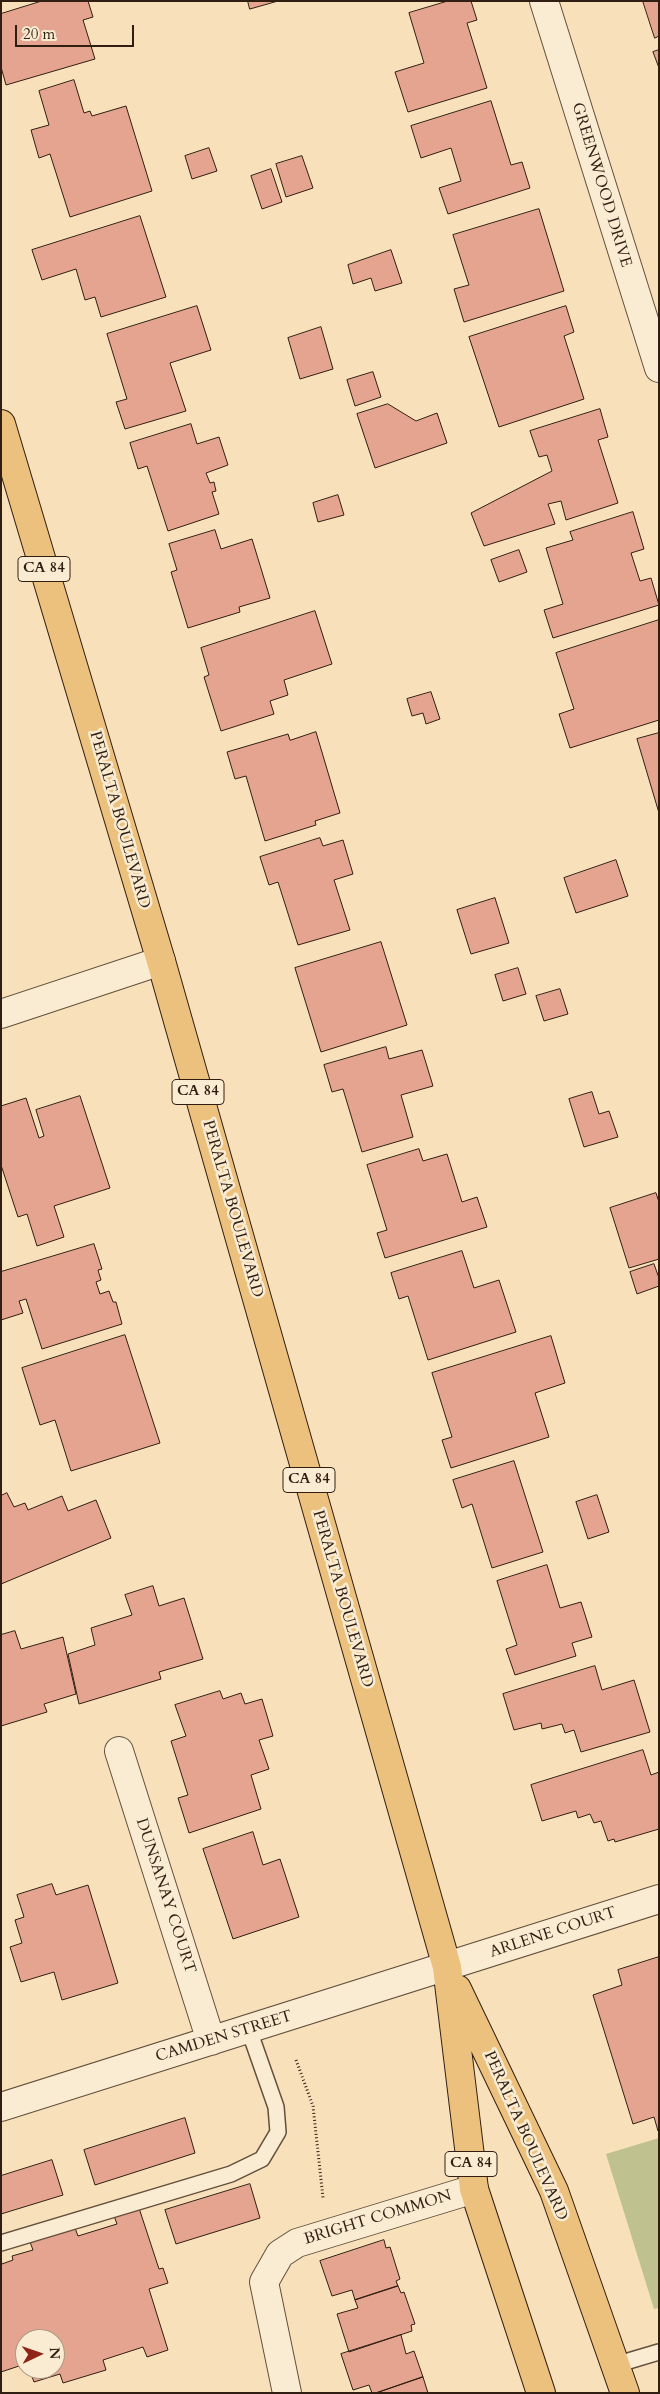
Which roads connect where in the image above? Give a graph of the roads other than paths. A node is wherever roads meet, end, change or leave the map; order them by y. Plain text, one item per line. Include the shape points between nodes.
1 (544, 1) edge
2 (659, 368) edge
3 (1, 424) edge
4 (161, 961) junction
5 (1, 1014) edge
6 (119, 1751) dead end
7 (659, 1899) edge
8 (447, 1967) junction
9 (249, 2030) junction
10 (211, 2041) junction
11 (1, 2107) edge
12 (474, 2189) junction
13 (1, 2244) edge
14 (659, 2352) edge
15 (615, 2365) junction
16 (287, 2393) edge
17 (541, 2393) edge
18 (625, 2393) edge

1 - 2 street, GREENWOOD DRIVE
3 - 4 main road, PERALTA BOULEVARD / CA 84
4 - 5 street
4 - 8 main road, PERALTA BOULEVARD / CA 84
6 - 10 street, DUNSANAY COURT
7 - 8 street, ARLENE COURT
8 - 9 street, CAMDEN STREET
8 - 12 main road, PERALTA BOULEVARD / CA 84
8 - 15 main road, PERALTA BOULEVARD / CA 84 via 554,2191
9 - 10 street, CAMDEN STREET
9 - 13 lane via 276,2107 278,2132 262,2159 231,2174
10 - 11 street, CAMDEN STREET
12 - 16 street, BRIGHT COMMON via 297,2243 280,2254 264,2282
12 - 17 main road, PERALTA BOULEVARD / CA 84
14 - 15 lane
15 - 18 main road, PERALTA BOULEVARD / CA 84

